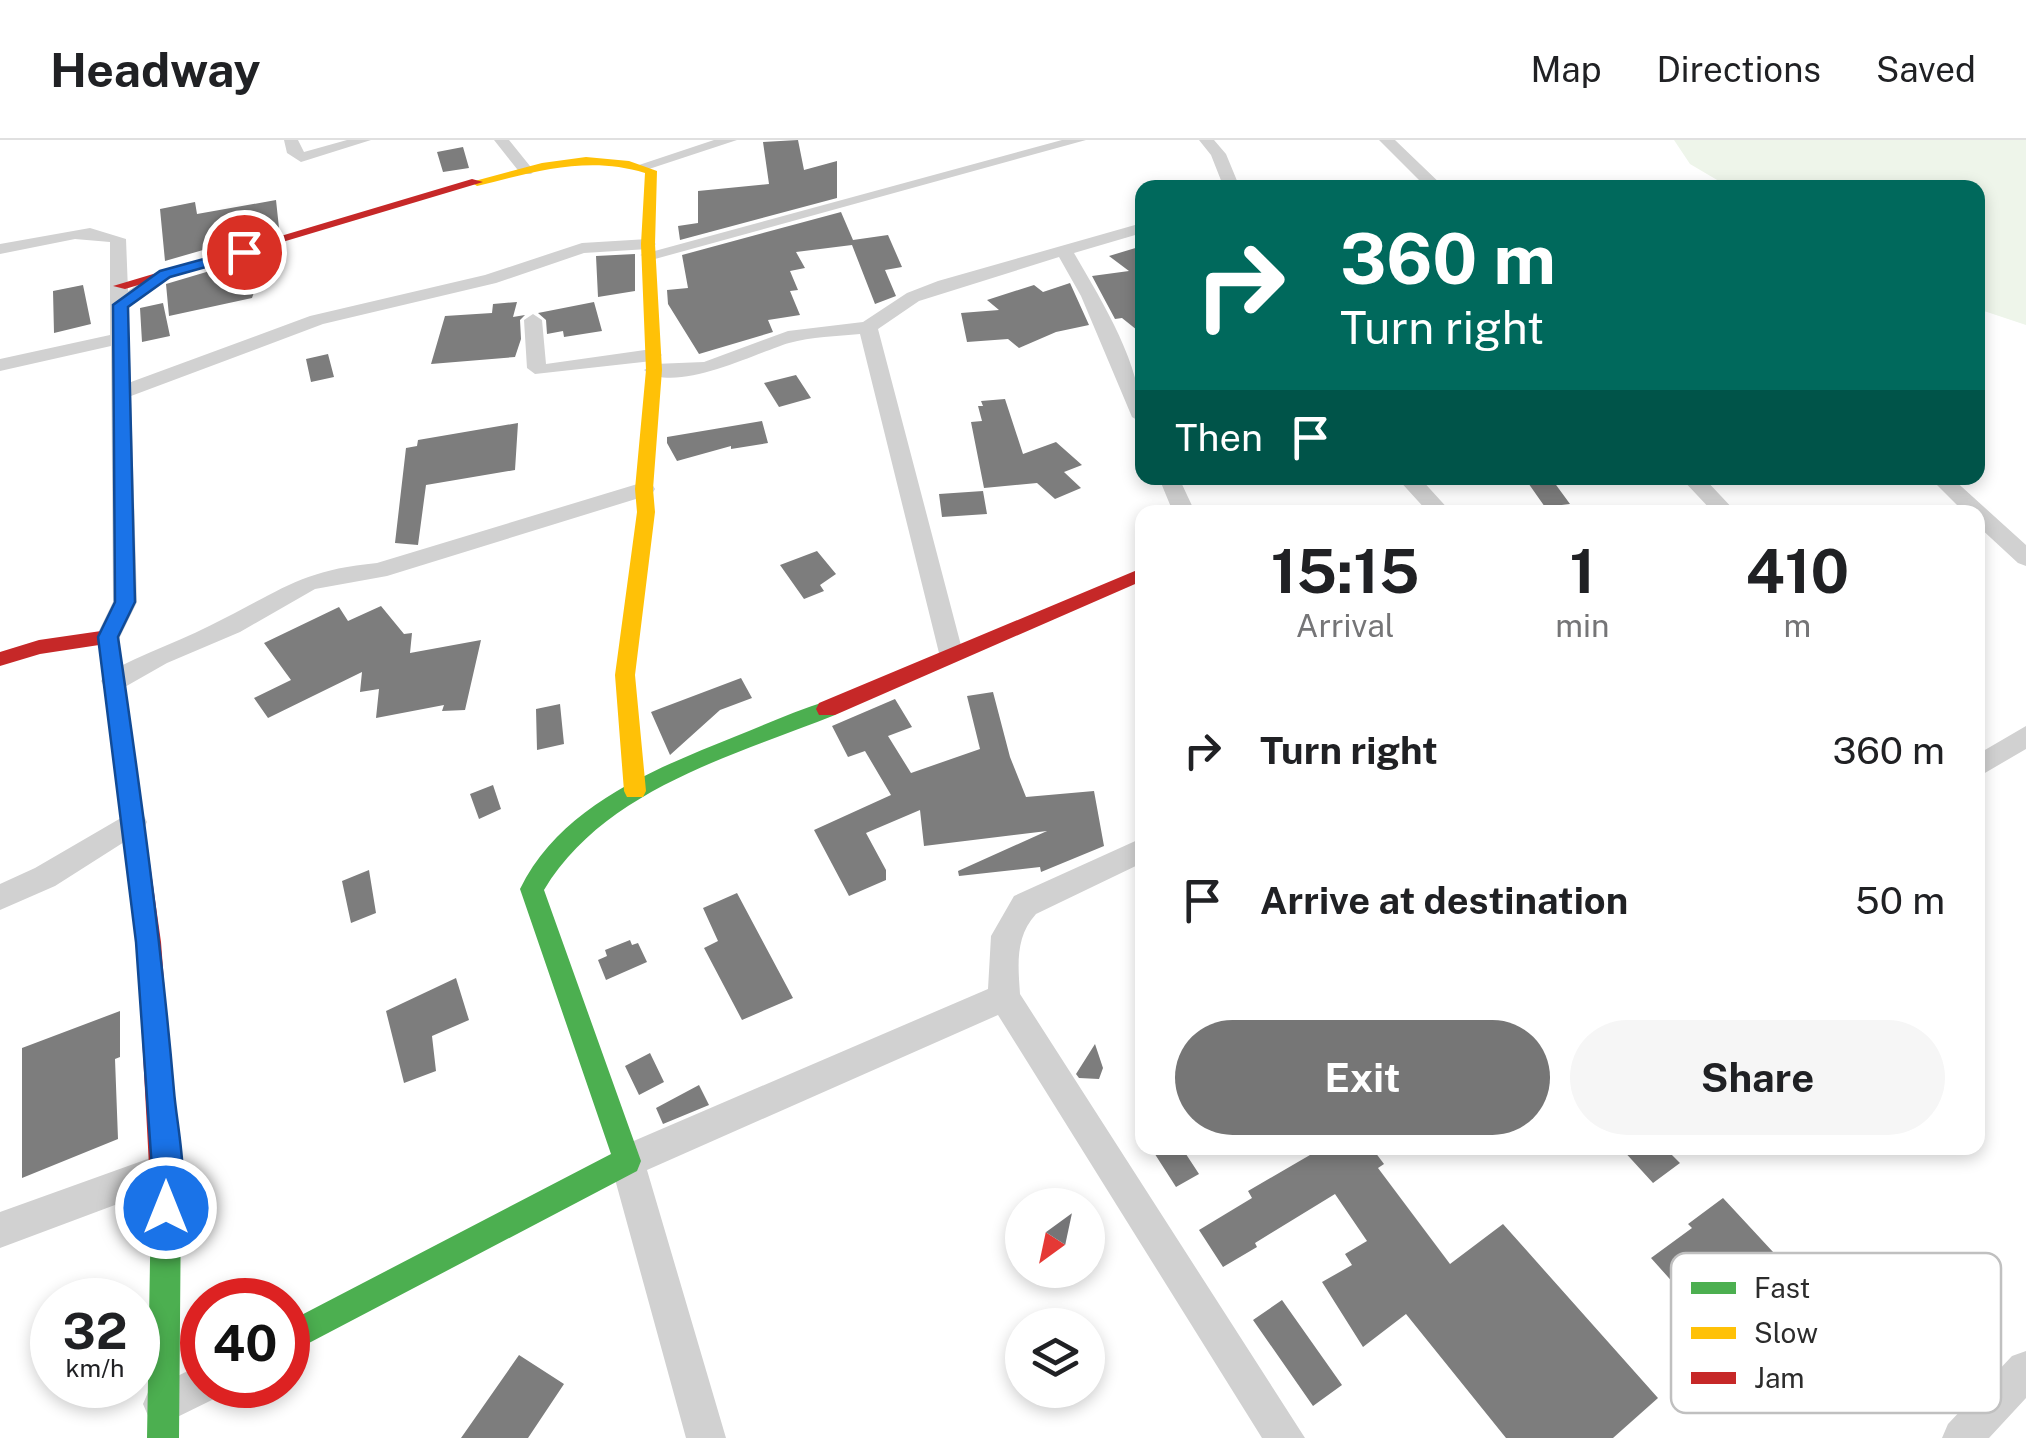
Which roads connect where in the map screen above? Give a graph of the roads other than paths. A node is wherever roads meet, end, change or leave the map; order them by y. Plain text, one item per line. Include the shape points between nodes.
1 (291, 140) edge
2 (364, 140) edge
3 (501, 140) edge
4 (730, 140) edge
5 (1079, 140) edge
6 (1206, 140) edge
7 (1386, 140) edge
8 (644, 166) junction
9 (526, 172) junction
10 (1229, 180) edge
11 (1428, 180) edge
12 (1135, 230) edge
13 (0, 249) edge
14 (648, 249) junction
15 (1065, 252) junction
16 (120, 286) junction
17 (533, 320) dead end
18 (868, 327) junction
19 (121, 338) junction
20 (653, 363) junction
21 (0, 366) edge
22 (123, 392) junction
23 (1135, 401) edge
24 (1415, 485) edge
25 (1699, 485) edge
26 (1947, 485) edge
27 (644, 488) junction
28 (1433, 505) edge
29 (1718, 505) edge
30 (1969, 505) edge
31 (1985, 520) edge
32 (2026, 558) edge
33 (1135, 577) edge
34 (108, 637) junction
35 (950, 653) junction
36 (0, 659) edge
37 (114, 681) junction
38 (2026, 736) edge
39 (1985, 763) edge
40 (635, 790) junction
41 (133, 822) junction
42 (1135, 853) edge
43 (0, 897) edge
44 (1004, 997) junction
45 (627, 1162) junction
46 (166, 1169) junction
47 (0, 1230) edge
48 (310, 1328) edge
49 (2026, 1370) edge
50 (2001, 1397) edge
51 (1986, 1413) edge
52 (163, 1421) edge
53 (706, 1438) edge
54 (1286, 1438) edge
55 (1962, 1438) edge

1 - 2 street via 301,157
3 - 9 street
4 - 8 street
5 - 14 street
6 - 10 street
7 - 11 street
8 - 9 street via 587,158
8 - 14 street via 650,172
9 - 16 street
12 - 15 street
13 - 16 street via 97,234 118,240
14 - 20 street
14 - 22 street via 582,248 490,279 317,320
15 - 18 street via 934,288
15 - 23 street
16 - 19 street
17 - 20 street via 542,370
18 - 20 street via 788,337 708,368
18 - 35 street
19 - 21 street
19 - 22 street
20 - 27 street
22 - 34 street via 125,602
24 - 28 street
25 - 29 street
26 - 30 street
27 - 37 street via 379,572 308,583
27 - 40 street via 625,674
31 - 32 street
33 - 35 street
34 - 36 street
34 - 37 street
35 - 40 street
37 - 41 street
38 - 39 street
40 - 45 street via 558,841 532,889
41 - 43 street
41 - 46 street
42 - 44 street via 1012,917 1002,950
44 - 45 street
44 - 54 street
45 - 48 street
45 - 53 street
46 - 47 street
46 - 52 street
49 - 50 street
51 - 55 street

